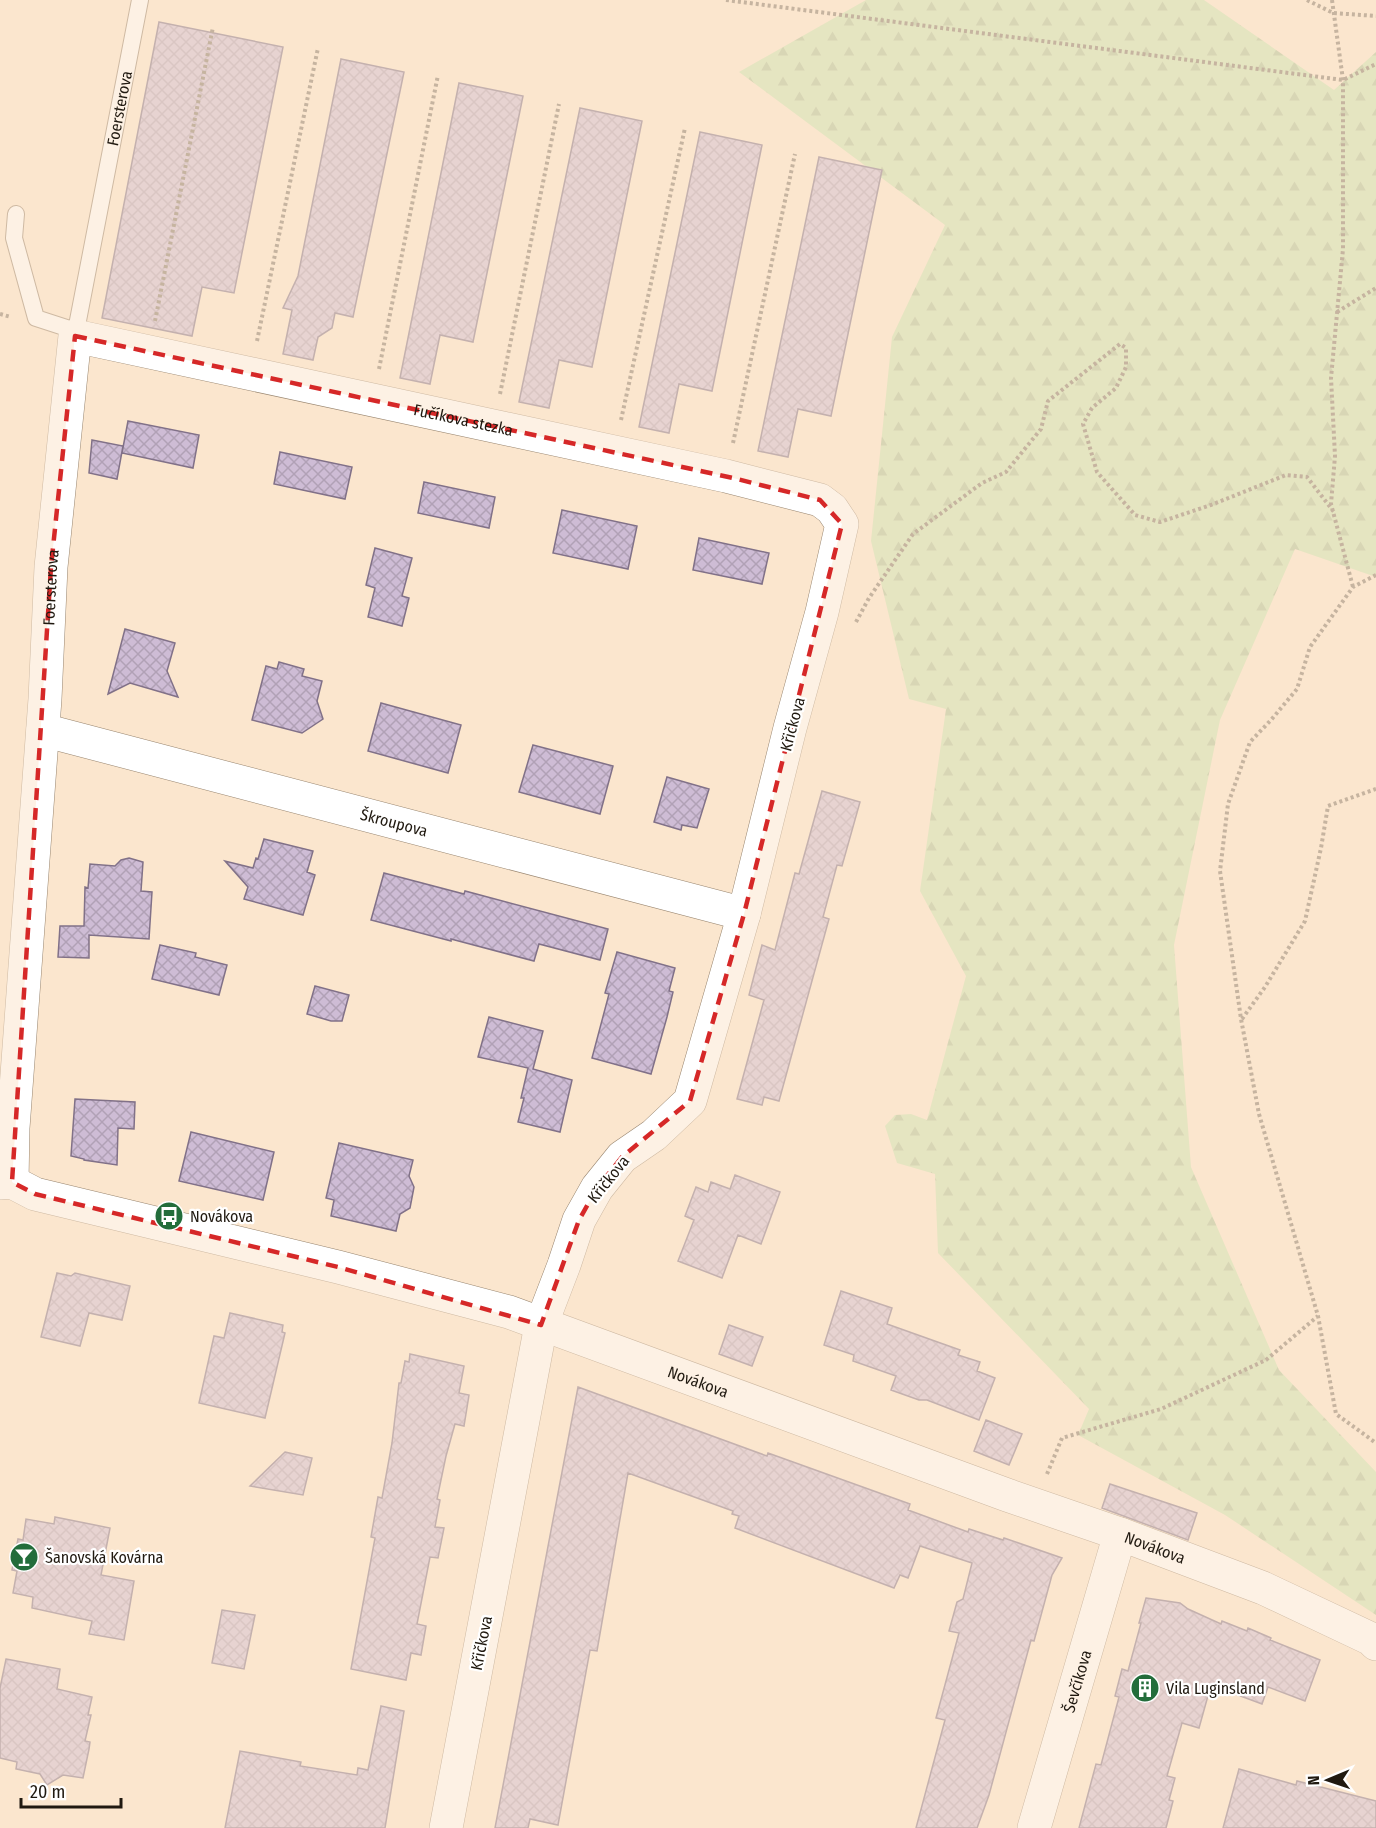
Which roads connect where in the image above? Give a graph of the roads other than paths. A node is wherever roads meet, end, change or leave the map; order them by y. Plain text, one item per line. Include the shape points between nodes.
1 (140, 0) edge
2 (16, 214) dead end
3 (75, 334) junction
4 (842, 524) joint
5 (43, 730) junction
6 (744, 914) junction
7 (6, 1183) edge
8 (541, 1325) junction
9 (1120, 1533) junction
10 (1376, 1644) edge
11 (446, 1828) edge
12 (1034, 1828) edge

1 - 3 lane, Foersterova
2 - 3 lane via 14,238 36,318
3 - 4 street, Fučíkova stezka via 726,476 820,500
3 - 5 street, Foersterova via 51,567
4 - 6 street, Křičkova
5 - 6 street, Škroupova
5 - 7 street, Foersterova
6 - 8 street, Křičkova via 690,1101 654,1135 622,1157 597,1188 579,1220
7 - 8 street, Novákova via 35,1194 509,1312
8 - 9 street, Novákova
8 - 11 street, Křičkova
9 - 10 street, Novákova via 1263,1588
9 - 12 street, Ševčíkova

